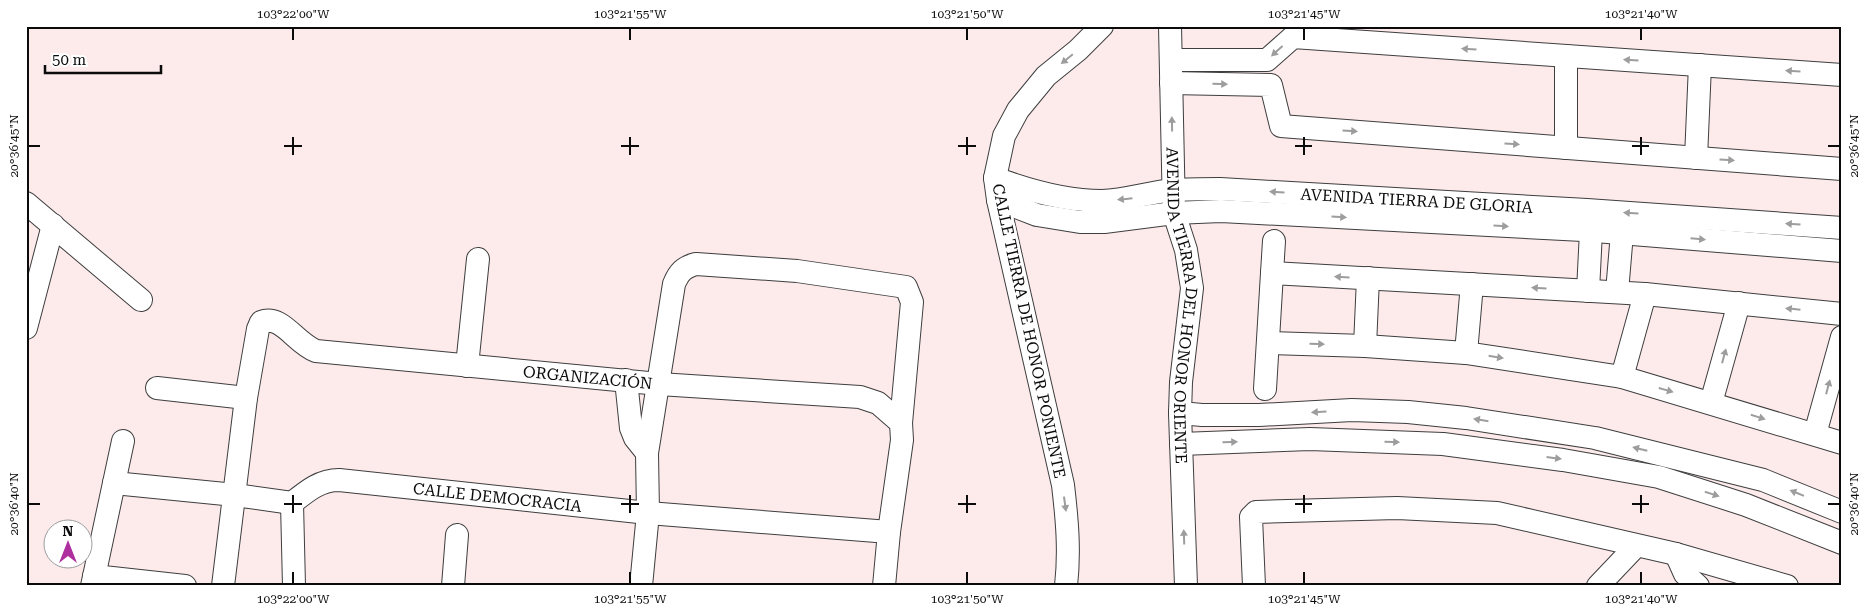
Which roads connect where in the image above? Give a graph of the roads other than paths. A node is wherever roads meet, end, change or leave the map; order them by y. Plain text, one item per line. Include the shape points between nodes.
1 (1102, 26) edge
2 (1170, 26) edge
3 (1566, 56) junction
4 (1171, 60) junction
5 (1700, 65) junction
6 (1842, 75) edge
7 (1171, 83) junction
8 (1566, 148) junction
9 (1696, 158) junction
10 (1842, 169) edge
11 (995, 178) junction
12 (1173, 190) junction
13 (998, 200) junction
14 (26, 203) edge
15 (1174, 214) junction
16 (53, 225) junction
17 (1842, 228) edge
18 (1591, 231) junction
19 (1622, 233) junction
20 (1274, 240) dead end
21 (1842, 251) edge
22 (478, 259) dead end
23 (1272, 273) junction
24 (1368, 278) junction
25 (1472, 284) junction
26 (1588, 291) junction
27 (1617, 292) junction
28 (1645, 294) junction
29 (141, 300) dead end
30 (1739, 303) junction
31 (1842, 314) edge
32 (26, 328) edge
33 (1842, 337) edge
34 (1268, 343) junction
35 (1365, 346) junction
36 (1466, 353) junction
37 (467, 366) junction
38 (1622, 377) junction
39 (626, 380) junction
40 (659, 384) junction
41 (157, 388) dead end
42 (1265, 389) dead end
43 (246, 398) junction
44 (1711, 403) junction
45 (1180, 413) junction
46 (900, 423) junction
47 (1815, 434) junction
48 (123, 441) dead end
49 (1842, 443) edge
50 (1181, 444) junction
51 (647, 453) junction
52 (114, 482) junction
53 (234, 495) junction
54 (292, 503) junction
55 (1842, 512) edge
56 (648, 513) junction
57 (889, 532) junction
58 (457, 535) dead end
59 (1842, 543) edge
60 (1636, 546) junction
61 (1676, 554) junction
62 (93, 581) edge
63 (186, 586) edge
64 (223, 586) edge
65 (294, 586) edge
66 (453, 586) edge
67 (641, 586) edge
68 (884, 586) edge
69 (1066, 586) edge
70 (1186, 586) edge
71 (1254, 586) edge
72 (1598, 586) edge
73 (1698, 586) edge
74 (1787, 586) edge

1 -> 11 street, CALLE TIERRA DE HONOR PONIENTE via 1046,76 1018,110 1004,136
2 - 4 street, AVENIDA TIERRA DEL HONOR ORIENTE
3 -> 4 street via 1293,37 1267,60
5 -> 3 street
3 - 8 street
4 - 7 street, AVENIDA TIERRA DEL HONOR ORIENTE
6 -> 5 street
5 - 9 street
7 -> 8 street via 1271,85 1281,126
12 -> 7 street, AVENIDA TIERRA DEL HONOR ORIENTE
8 - 9 street
9 -> 10 street
12 -> 11 street, AVENIDA TIERRA DE GLORIA via 1139,197 1084,200 1029,191
11 - 13 street, CALLE TIERRA DE HONOR PONIENTE
12 - 15 street, AVENIDA TIERRA DEL HONOR ORIENTE
17 -> 12 street, AVENIDA TIERRA DE GLORIA via 1220,189
13 - 15 street, AVENIDA TIERRA DE GLORIA via 1037,214 1080,222
13 -> 69 street, CALLE TIERRA DE HONOR PONIENTE via 1063,485 1068,522
14 - 16 street
15 -> 18 street, AVENIDA TIERRA DE GLORIA via 1220,211
15 - 45 street, AVENIDA TIERRA DEL HONOR ORIENTE via 1186,250 1192,288
16 - 29 street
16 - 32 street
18 - 19 street, AVENIDA TIERRA DE GLORIA
18 - 26 street
19 -> 21 street, AVENIDA TIERRA DE GLORIA
19 - 27 street
20 - 23 street
22 - 37 street
24 -> 23 street
23 - 34 street
24 - 25 street
24 - 35 street
26 -> 25 street
25 - 36 street
26 - 27 street
27 - 28 street
28 - 30 street
28 - 38 street
31 -> 30 street
44 -> 30 street
47 -> 33 street
34 -> 35 street
34 - 42 street
35 - 36 street
36 -> 38 street
37 - 39 street, ORGANIZACIÓN
37 - 43 street, ORGANIZACIÓN via 316,351 270,322 258,329
38 -> 44 street
39 - 40 street, ORGANIZACIÓN
39 - 51 street via 631,428
40 - 46 street, ORGANIZACIÓN via 860,398 878,403
40 - 46 street via 674,284 688,266 797,271 906,287 912,302
40 - 51 street
41 - 43 street
43 - 53 street
44 -> 47 street
45 - 50 street, AVENIDA TIERRA DEL HONOR ORIENTE
55 -> 45 street via 1763,480 1595,438 1476,419 1352,410 1259,415
46 - 57 street via 902,440
47 - 49 street
48 - 52 street
50 -> 59 street via 1310,439 1405,442 1563,460 1659,477 1746,505
70 -> 50 street, AVENIDA TIERRA DEL HONOR ORIENTE
51 - 56 street
52 - 53 street
52 - 62 street
53 - 54 street
53 - 64 street
54 - 56 street, CALLE DEMOCRACIA via 318,484 339,480
54 - 65 street
56 - 57 street, CALLE DEMOCRACIA
56 - 67 street
57 - 68 street
58 - 66 street
60 - 61 street
60 - 71 street via 1497,513 1397,508 1256,512 1251,516
60 - 72 street
61 - 73 street via 1685,574
61 - 74 street
62 - 63 street

